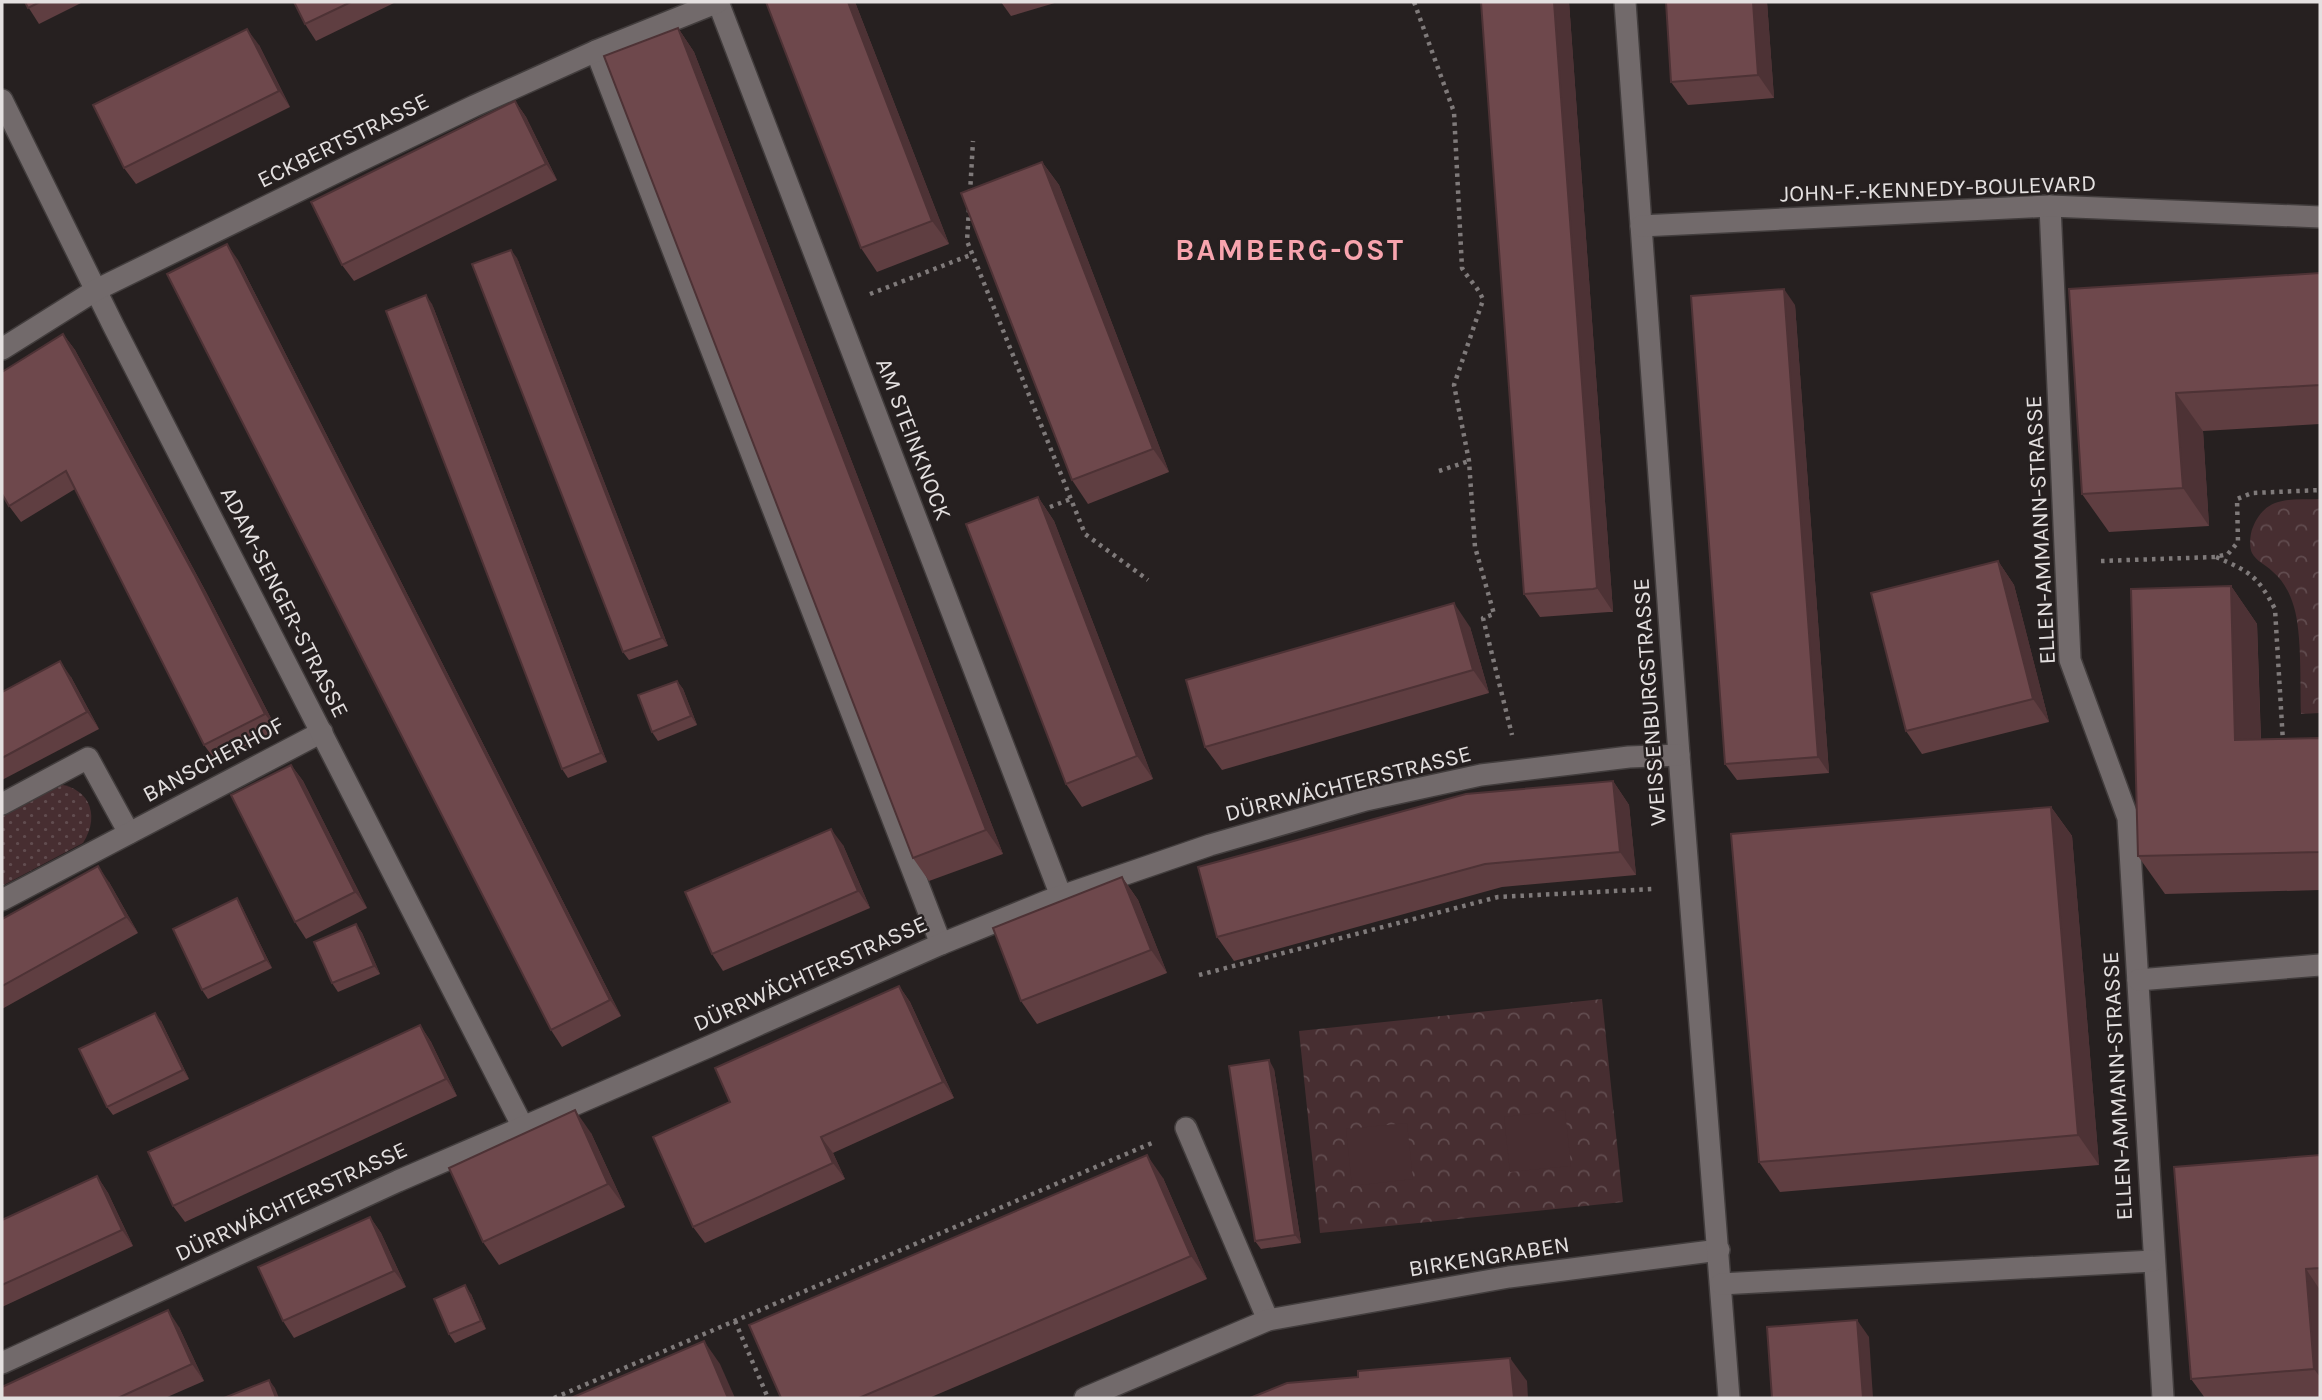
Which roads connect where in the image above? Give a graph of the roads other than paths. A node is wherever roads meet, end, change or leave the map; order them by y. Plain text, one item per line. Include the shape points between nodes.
1 (718, 2) edge
2 (1625, 2) edge
3 (596, 51) junction
4 (2, 100) edge
5 (2050, 206) junction
6 (2320, 217) edge
7 (1642, 226) junction
8 (96, 290) junction
9 (2, 348) edge
10 (322, 732) junction
11 (1679, 755) junction
12 (2, 804) edge
13 (129, 833) junction
14 (1061, 896) junction
15 (2, 900) edge
16 (941, 944) junction
17 (2320, 965) edge
18 (2138, 980) junction
19 (523, 1127) junction
20 (1186, 1128) road end
21 (1719, 1250) junction
22 (2153, 1261) junction
23 (1721, 1284) junction
24 (1268, 1320) junction
25 (2, 1363) edge
26 (1085, 1398) edge
27 (1729, 1398) edge
28 (2163, 1398) edge

1 - 3 street, ECKBERTSTRASSE
1 - 14 street, AM STEINKNOCK
2 - 7 street, WEISSENBURGSTRASSE
3 - 8 street, ECKBERTSTRASSE
3 - 16 street
4 - 8 street, ADAM-SENGER-STRASSE
5 - 6 street, JOHN-F.-KENNEDY-BOULEVARD
5 - 7 street, JOHN-F.-KENNEDY-BOULEVARD
5 - 18 street, ELLEN-AMMANN-STRASSE via 2070,660 2128,818
7 - 11 street, WEISSENBURGSTRASSE
8 - 9 street, ECKBERTSTRASSE
8 - 10 street, ADAM-SENGER-STRASSE
10 - 13 street, BANSCHERHOF
10 - 19 street, ADAM-SENGER-STRASSE
11 - 14 street, DÜRRWÄCHTERSTRASSE via 1481,775 1366,800 1210,845
11 - 21 street, WEISSENBURGSTRASSE
12 - 13 street, BANSCHERHOF via 88,758
13 - 15 street, BANSCHERHOF
14 - 16 street, DÜRRWÄCHTERSTRASSE
16 - 19 street, DÜRRWÄCHTERSTRASSE
17 - 18 street
18 - 22 street, ELLEN-AMMANN-STRASSE
19 - 25 street, DÜRRWÄCHTERSTRASSE
20 - 24 street
21 - 23 street, WEISSENBURGSTRASSE
21 - 24 street, BIRKENGRABEN via 1509,1277
22 - 23 street
22 - 28 street, ELLEN-AMMANN-STRASSE
23 - 27 street, WEISSENBURGSTRASSE
24 - 26 street, BIRKENGRABEN

